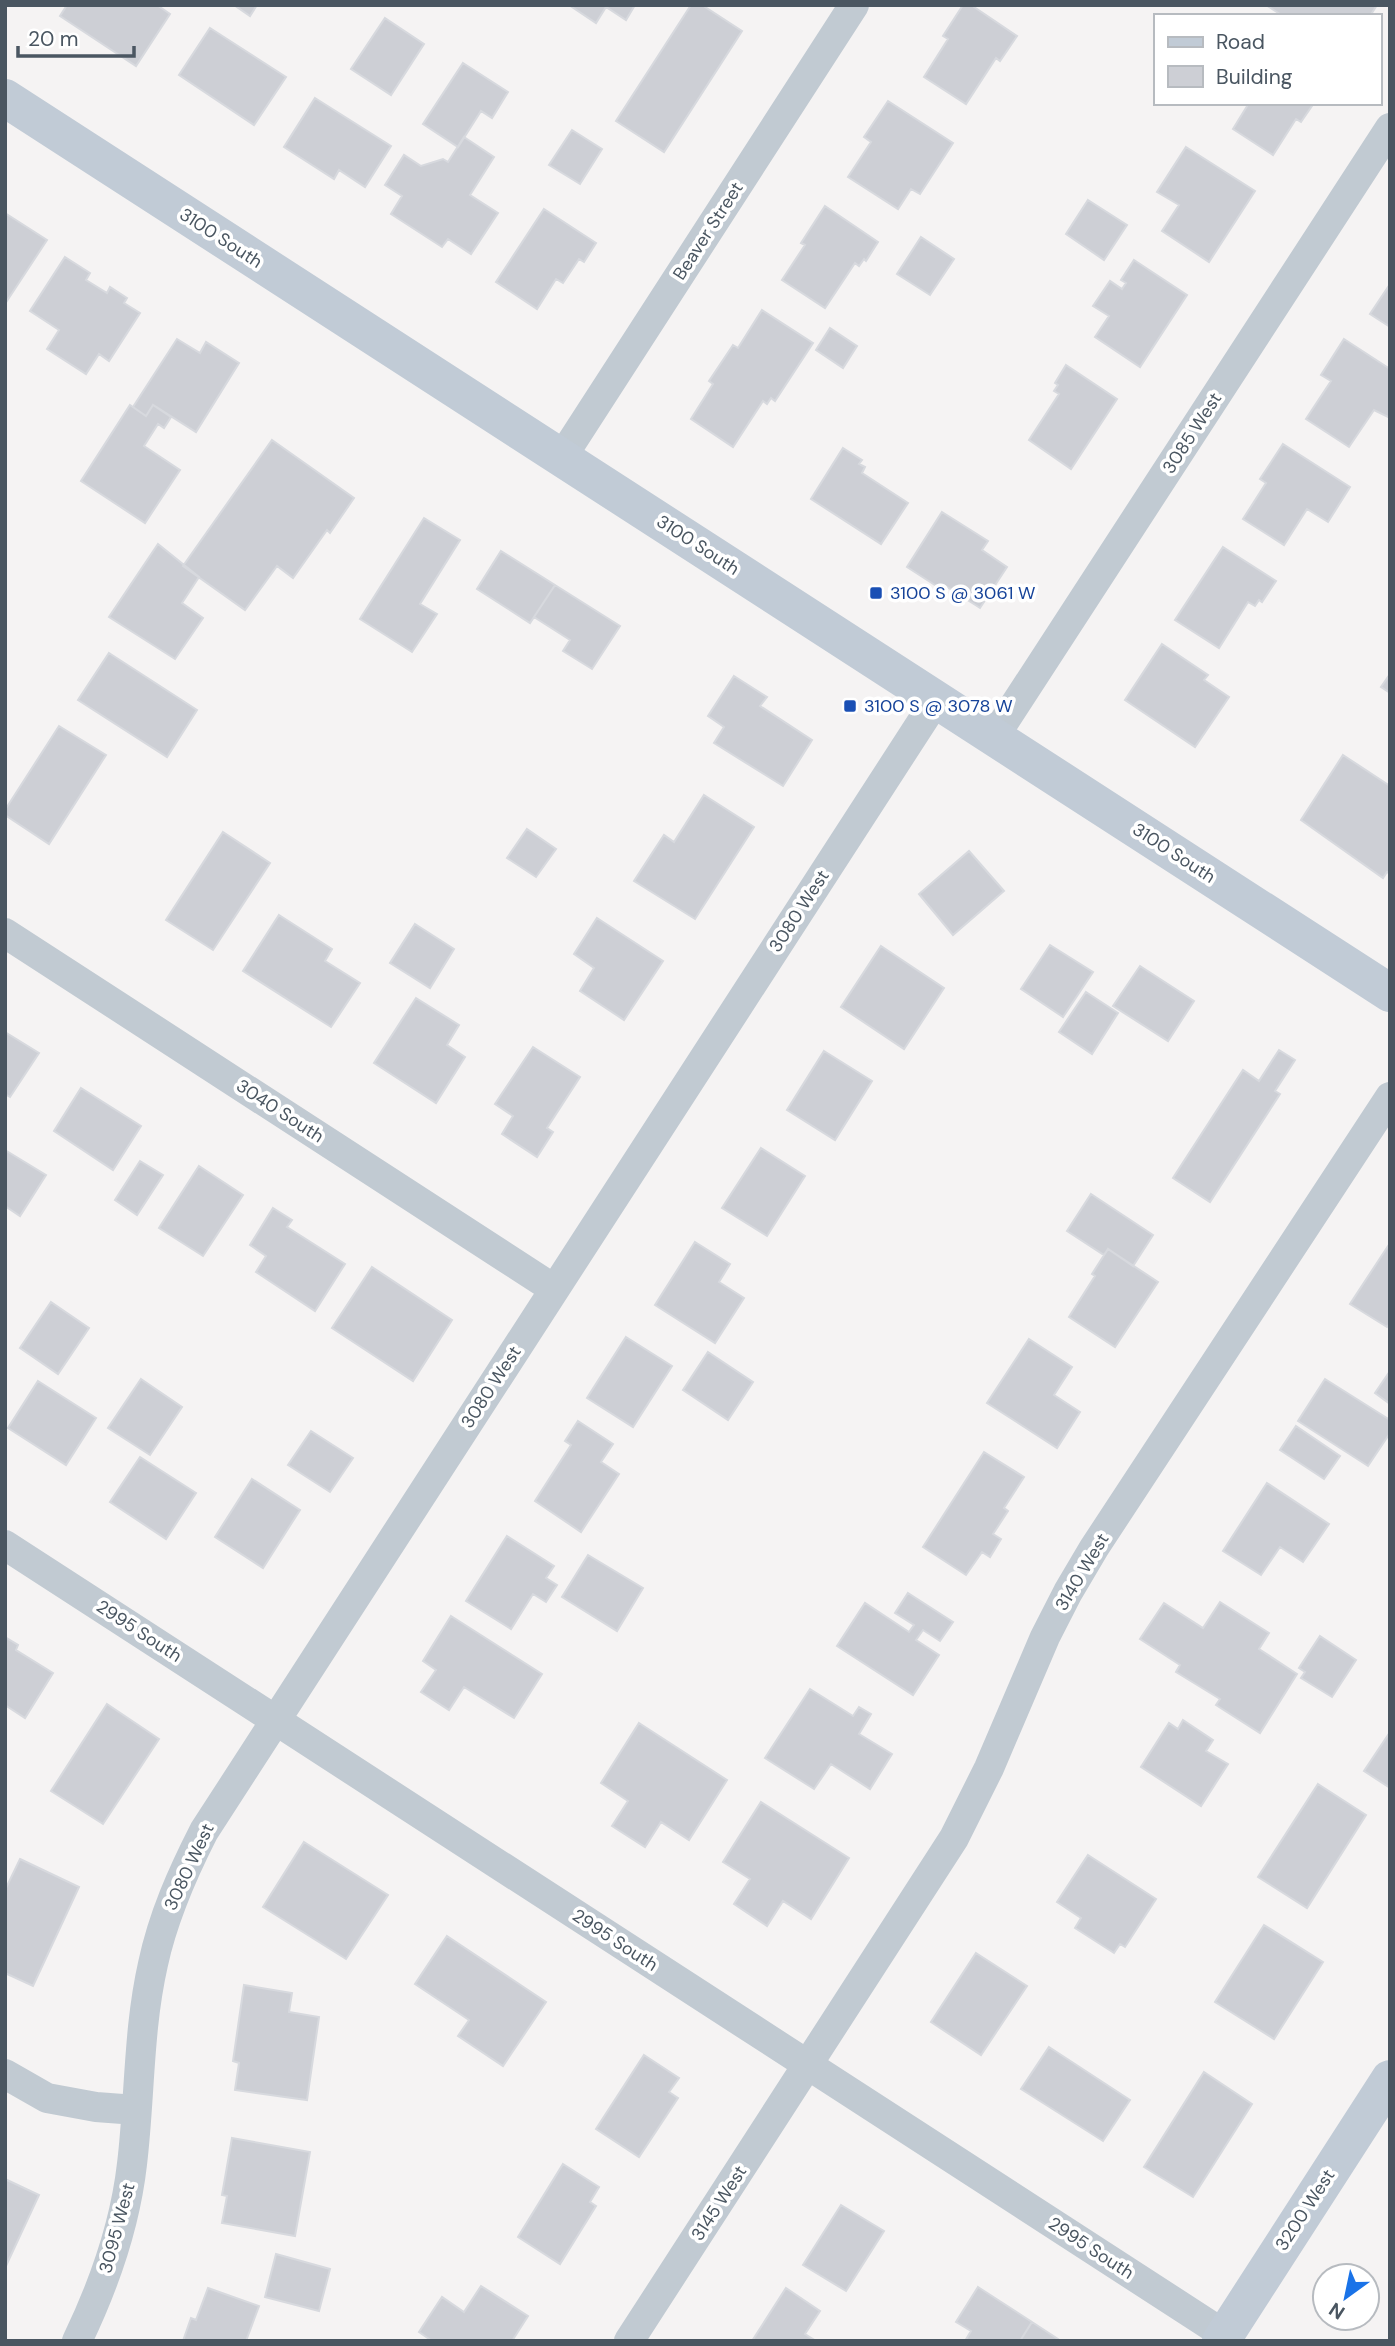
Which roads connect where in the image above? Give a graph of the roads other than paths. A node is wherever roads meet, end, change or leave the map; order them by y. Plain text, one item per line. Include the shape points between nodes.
1 (854, 5) edge
2 (5, 98) edge
3 (1390, 128) edge
4 (562, 457) junction
5 (936, 700) junction
6 (994, 737) junction
7 (5, 933) edge
8 (1390, 993) edge
9 (1390, 1097) edge
10 (554, 1289) junction
11 (5, 1545) edge
12 (275, 1719) junction
13 (808, 2065) junction
14 (5, 2074) edge
15 (1390, 2079) edge
16 (136, 2110) junction
17 (1223, 2338) edge
18 (77, 2341) edge
19 (629, 2341) edge

1 - 4 street, Beaver Street
2 - 4 main road, 3100 South
3 - 6 street, 3085 West
4 - 5 main road, 3100 South
5 - 6 main road, 3100 South
5 - 10 street, 3080 West
6 - 8 main road, 3100 South
7 - 10 street, 3040 South
9 - 13 street, 3140 West via 1088,1559 1045,1637 954,1838
10 - 12 street, 3080 West
11 - 12 street, 2995 South
12 - 13 street, 2995 South
12 - 16 street, 3080 West via 204,1831 166,1916 145,2008
13 - 17 street, 2995 South
13 - 19 street, 3145 West
14 - 16 street via 47,2098
15 - 17 main road, 3200 West
16 - 18 street, 3095 West via 122,2222 105,2277

